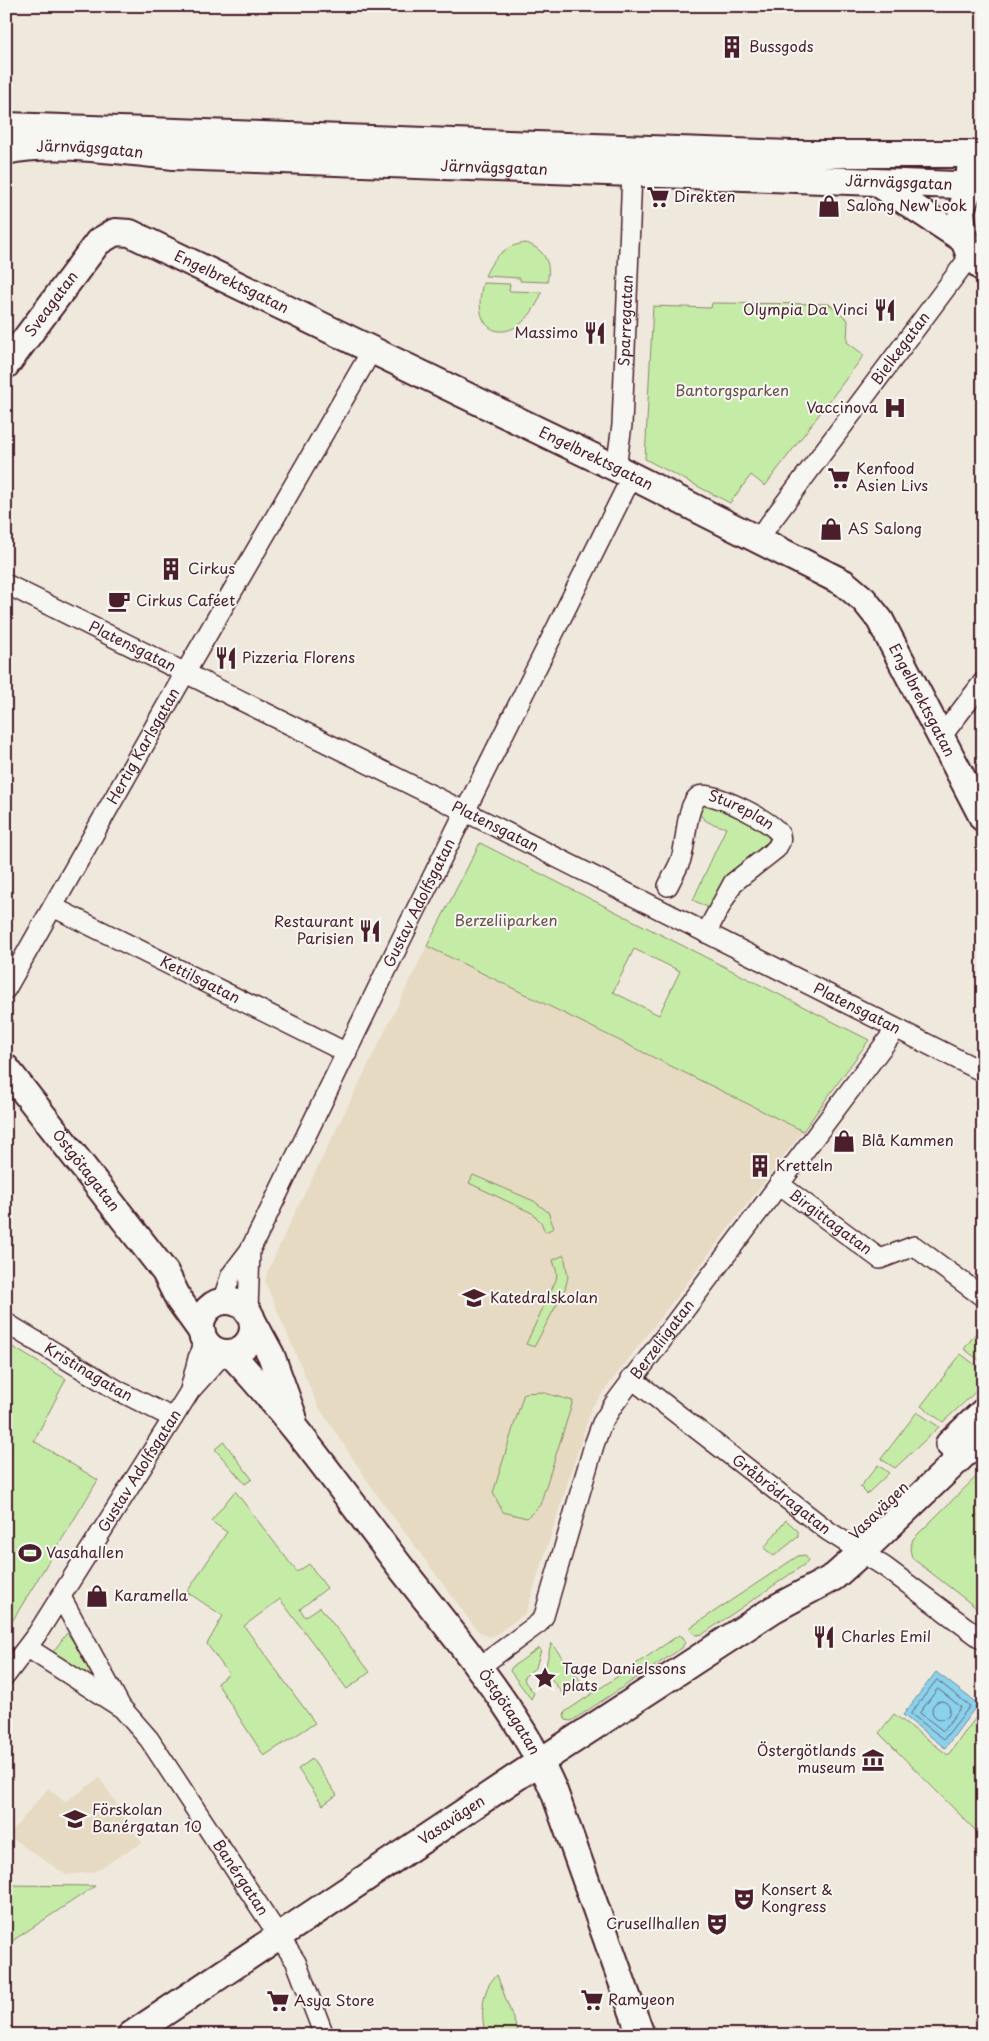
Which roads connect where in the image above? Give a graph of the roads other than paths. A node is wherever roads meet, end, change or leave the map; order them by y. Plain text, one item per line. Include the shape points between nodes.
1 (6, 126) edge
2 (6, 151) edge
3 (976, 154) edge
4 (632, 173) junction
5 (876, 182) junction
6 (977, 186) edge
7 (983, 208) edge
8 (98, 242) joint
9 (972, 255) edge
10 (372, 350) junction
11 (6, 365) edge
12 (624, 472) junction
13 (758, 538) junction
14 (6, 584) edge
15 (185, 673) junction
16 (983, 682) edge
17 (941, 737) junction
18 (465, 812) junction
19 (983, 818) edge
20 (668, 886) dead end
21 (53, 908) junction
22 (706, 933) junction
23 (6, 989) edge
24 (896, 1030) junction
25 (346, 1052) junction
26 (6, 1068) edge
27 (983, 1072) edge
28 (780, 1184) junction
29 (250, 1250) junction
30 (165, 1272) junction
31 (983, 1297) edge
32 (221, 1302) junction
33 (250, 1317) junction
34 (6, 1323) edge
35 (216, 1345) junction
36 (631, 1378) junction
37 (983, 1412) edge
38 (173, 1418) junction
39 (299, 1431) junction
40 (983, 1436) edge
41 (854, 1547) junction
42 (61, 1597) junction
43 (983, 1640) edge
44 (28, 1648) junction
45 (478, 1668) junction
46 (6, 1675) edge
47 (121, 1708) junction
48 (541, 1761) junction
49 (280, 1934) junction
50 (131, 2035) edge
51 (324, 2035) edge
52 (641, 2035) edge

1 - 3 main road, Järnvägsgatan via 791,154
2 - 4 main road, Järnvägsgatan via 57,147 173,156
3 - 6 main road
4 - 5 main road, Järnvägsgatan
4 - 12 street, Sparregatan via 622,425
5 - 6 main road, Järnvägsgatan
5 - 9 main road
6 - 7 main road
6 - 9 main road via 961,210
8 - 10 main road, Engelbrektsgatan via 115,232 130,233
8 - 11 main road, Sveagatan
9 - 13 street, Bielkegatan
10 - 12 main road, Engelbrektsgatan
10 - 15 street, Hertig Karlsgatan
12 - 13 main road, Engelbrektsgatan
12 - 18 street, Gustav Adolfsgatan
13 - 17 main road, Engelbrektsgatan via 838,580 864,600 880,620
14 - 15 street, Platensgatan
15 - 18 street, Platensgatan
15 - 21 street, Hertig Karlsgatan
16 - 17 street
17 - 19 main road, Engelbrektsgatan
18 - 22 street, Platensgatan
18 - 25 street, Gustav Adolfsgatan
20 - 22 street, Stureplan via 682,859 691,808 703,794 714,796 778,830 780,843 776,849 733,883
21 - 23 street, Hertig Karlsgatan
21 - 25 street, Kettilsgatan
22 - 24 street, Platensgatan
24 - 27 street, Platensgatan
24 - 28 street, Berzeliigatan
25 - 29 street, Gustav Adolfsgatan
26 - 30 main road, Östgötagatan
28 - 31 street, Birgittagatan via 880,1259 914,1246
28 - 36 street, Berzeliigatan
29 - 32 street, Gustav Adolfsgatan via 231,1275
29 - 33 street, Gustav Adolfsgatan
30 - 32 main road, Östgötagatan
30 - 35 main road, Östgötagatan via 179,1300
32 - 33 main road via 236,1302
32 - 35 main road via 208,1309 201,1326
33 - 35 main road via 248,1343 237,1351
33 - 39 main road, Östgötagatan via 271,1355
34 - 38 street, Kristinagatan via 117,1390
35 - 38 street, Gustav Adolfsgatan
35 - 39 main road, Östgötagatan
36 - 41 street, Gråbrödragatan via 828,1531
36 - 45 street, Berzeliigatan via 600,1430 544,1616
37 - 41 main road, Vasavägen
38 - 42 street, Gustav Adolfsgatan
39 - 45 main road, Östgötagatan
40 - 41 main road, Vasavägen
41 - 43 street, Gråbrödragatan
41 - 48 main road, Vasavägen via 774,1609
42 - 44 street, Gustav Adolfsgatan
42 - 47 street, Banérgatan
44 - 46 street, Gustav Adolfsgatan
44 - 47 street, Banérgatan
45 - 48 main road, Östgötagatan
47 - 49 street, Banérgatan via 149,1739
48 - 49 main road, Vasavägen
48 - 52 main road, Östgötagatan
49 - 50 main road, Vasavägen
49 - 51 street, Banérgatan via 296,1962

